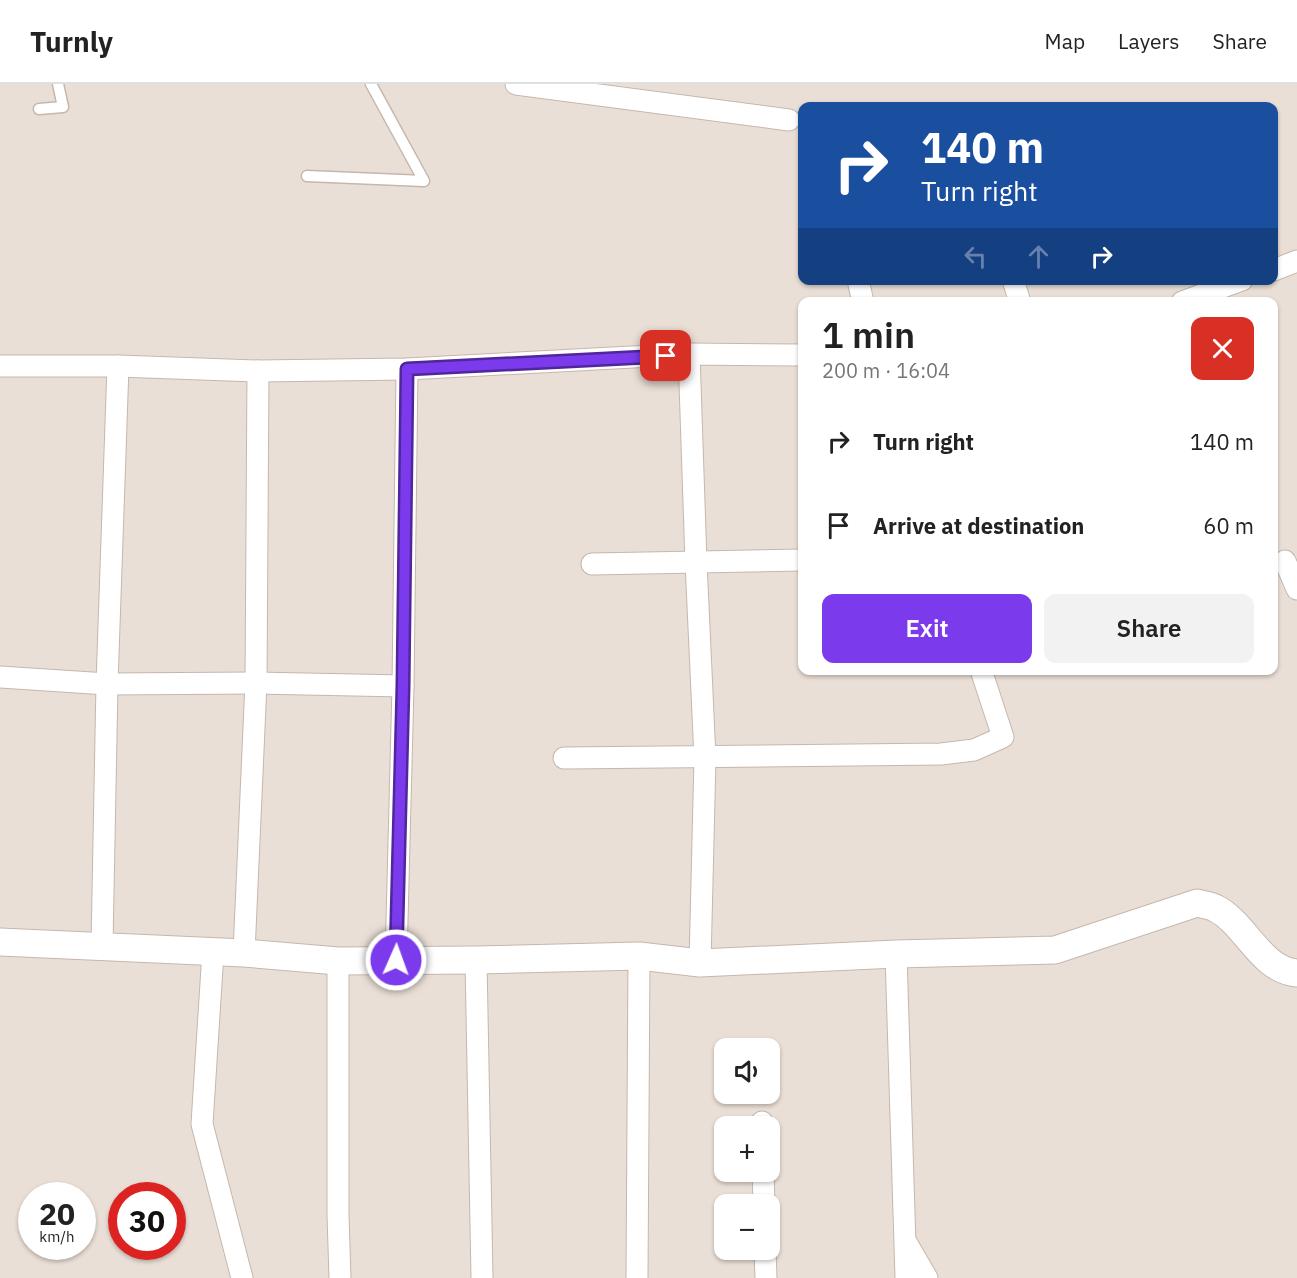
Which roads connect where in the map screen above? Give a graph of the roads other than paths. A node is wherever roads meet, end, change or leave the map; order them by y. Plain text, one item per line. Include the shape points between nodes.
1 (58, 84) edge
2 (370, 84) edge
3 (516, 84) edge
4 (39, 109) dead end
5 (789, 120) dead end
6 (307, 176) dead end
7 (1297, 261) edge
8 (1278, 268) edge
9 (1228, 285) edge
10 (1196, 297) edge
11 (689, 354) junction
12 (798, 355) edge
13 (0, 366) edge
14 (118, 366) junction
15 (407, 369) junction
16 (258, 371) junction
17 (798, 560) edge
18 (1285, 561) edge
19 (696, 562) junction
20 (592, 564) dead end
21 (1297, 590) edge
22 (983, 675) edge
23 (0, 677) edge
24 (256, 683) junction
25 (107, 684) junction
26 (403, 686) junction
27 (705, 758) junction
28 (564, 759) dead end
29 (0, 942) edge
30 (102, 945) junction
31 (213, 952) junction
32 (244, 953) junction
33 (896, 954) junction
34 (639, 956) junction
35 (396, 960) junction
36 (476, 960) junction
37 (338, 961) junction
38 (700, 963) junction
39 (1297, 973) edge
40 (906, 1241) junction
41 (765, 1260) edge
42 (242, 1278) edge
43 (340, 1278) edge
44 (482, 1278) edge
45 (637, 1278) edge
46 (766, 1278) edge
47 (906, 1278) edge
48 (927, 1278) edge

1 - 4 lane via 63,107
2 - 6 lane via 424,182
3 - 5 street
7 - 8 street
9 - 10 street
11 - 12 street
11 - 15 street
11 - 19 street
13 - 14 street
14 - 16 street
14 - 25 street
15 - 16 street
15 - 26 street
16 - 24 street
17 - 19 street
18 - 21 street
19 - 20 street
19 - 27 street
22 - 27 street via 1003,737 974,750 941,754
23 - 25 street
24 - 25 street
24 - 26 street
24 - 32 street
25 - 30 street
26 - 35 street
27 - 28 street
27 - 38 street
29 - 30 street
30 - 31 street
31 - 32 street
31 - 42 street via 202,1124
32 - 37 street
33 - 38 street
33 - 39 street via 1055,950 1197,903 1214,907 1273,964
33 - 40 street
34 - 36 street
34 - 38 street
34 - 45 street
35 - 36 street
35 - 37 street
36 - 44 street
37 - 43 street
40 - 47 street
40 - 48 street
41 - 46 street

